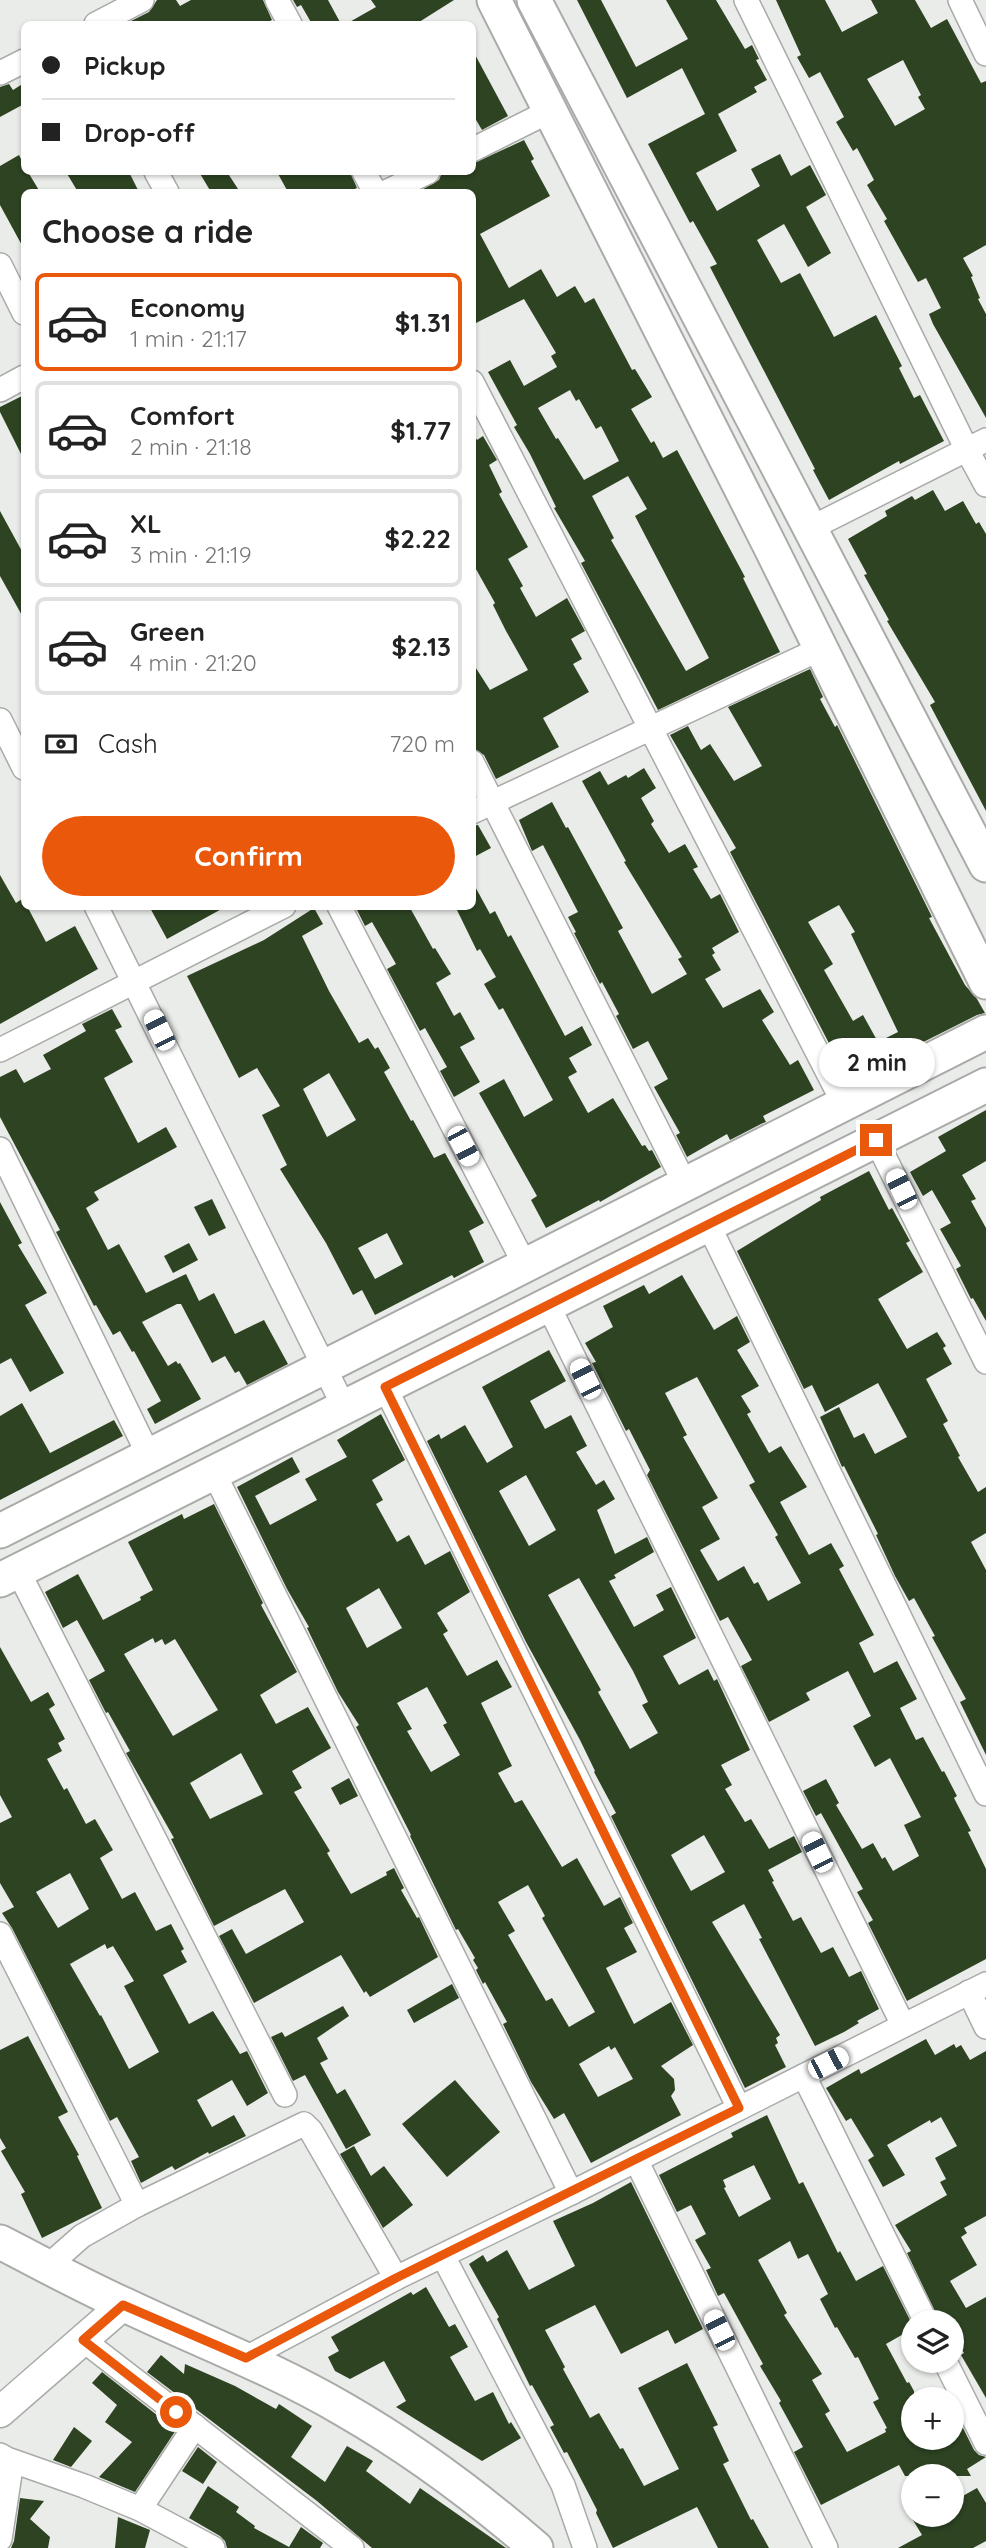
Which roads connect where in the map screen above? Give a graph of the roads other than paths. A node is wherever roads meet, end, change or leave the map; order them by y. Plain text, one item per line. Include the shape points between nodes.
1 (142, 0) edge
2 (277, 0) edge
3 (494, 0) edge
4 (534, 0) edge
5 (746, 0) edge
6 (960, 0) edge
7 (102, 21) edge
8 (288, 21) edge
9 (986, 54) edge
10 (21, 62) edge
11 (0, 73) edge
12 (550, 111) junction
13 (476, 148) edge
14 (422, 175) edge
15 (392, 189) edge
16 (0, 265) edge
17 (21, 307) edge
18 (21, 379) edge
19 (0, 390) edge
20 (476, 390) edge
21 (976, 445) edge
22 (986, 485) edge
23 (811, 528) junction
24 (820, 649) junction
25 (0, 720) edge
26 (651, 729) junction
27 (21, 762) edge
28 (476, 769) edge
29 (494, 801) junction
30 (476, 810) edge
31 (986, 865) edge
32 (98, 910) edge
33 (276, 910) edge
34 (341, 910) edge
35 (135, 982) junction
36 (986, 982) edge
37 (986, 1032) edge
38 (0, 1050) edge
39 (986, 1085) edge
40 (844, 1104) junction
41 (876, 1140) junction
42 (0, 1149) edge
43 (685, 1184) junction
44 (708, 1224) junction
45 (525, 1265) junction
46 (548, 1305) junction
47 (986, 1362) edge
48 (325, 1367) junction
49 (385, 1387) junction
50 (344, 1407) junction
51 (149, 1455) junction
52 (214, 1473) junction
53 (0, 1531) edge
54 (9, 1576) edge
55 (986, 1794) edge
56 (0, 1934) edge
57 (977, 1988) edge
58 (903, 2025) junction
59 (986, 2026) edge
60 (804, 2076) junction
61 (285, 2095) dead end
62 (739, 2108) junction
63 (636, 2160) junction
64 (570, 2193) junction
65 (137, 2205) junction
66 (0, 2242) edge
67 (443, 2256) junction
68 (48, 2266) junction
69 (396, 2278) junction
70 (123, 2305) junction
71 (920, 2310) edge
72 (83, 2340) junction
73 (246, 2358) junction
74 (951, 2373) edge
75 (0, 2412) edge
76 (195, 2426) junction
77 (986, 2443) edge
78 (6, 2458) edge
79 (140, 2509) junction
80 (0, 2539) edge
81 (213, 2548) edge
82 (352, 2548) edge
83 (537, 2548) edge
84 (585, 2548) edge
85 (826, 2548) edge

1 - 7 street
2 - 8 street
3 - 12 main road
4 - 23 main road
5 - 21 street
6 - 9 street
10 - 11 street
12 - 13 street
12 - 24 main road
14 - 15 street
16 - 17 street
18 - 19 street
20 - 26 street
21 - 22 street
21 - 23 street
23 - 31 main road
24 - 26 street
24 - 36 main road
25 - 27 street
26 - 29 street
26 - 40 street
28 - 29 street
29 - 30 street
29 - 43 street
32 - 35 street
33 - 35 street
34 - 45 street
35 - 38 street
35 - 48 street
37 - 40 main road
39 - 41 main road
40 - 43 main road
41 - 44 main road
41 - 47 street
42 - 51 street
43 - 45 main road
44 - 46 main road
44 - 55 street
45 - 48 main road
46 - 49 main road
46 - 58 street
48 - 50 street
48 - 51 main road
49 - 50 main road
49 - 62 street
50 - 52 main road
51 - 53 main road
52 - 54 main road
52 - 64 street
54 - 61 street
56 - 65 street
57 - 58 street
57 - 59 street
58 - 60 street
60 - 62 street
60 - 71 street
62 - 63 street
63 - 64 street
63 - 85 street
64 - 67 street
65 - 68 street via 82,2236
65 - 69 street via 304,2124
66 - 68 main road
67 - 69 street
67 - 84 street via 563,2485
68 - 70 main road
69 - 73 street
70 - 72 street
70 - 73 main road
72 - 75 street
72 - 76 street
73 - 83 main road via 343,2409 421,2459
74 - 77 street
76 - 79 street
76 - 82 street
78 - 79 street
78 - 80 street
79 - 81 street

